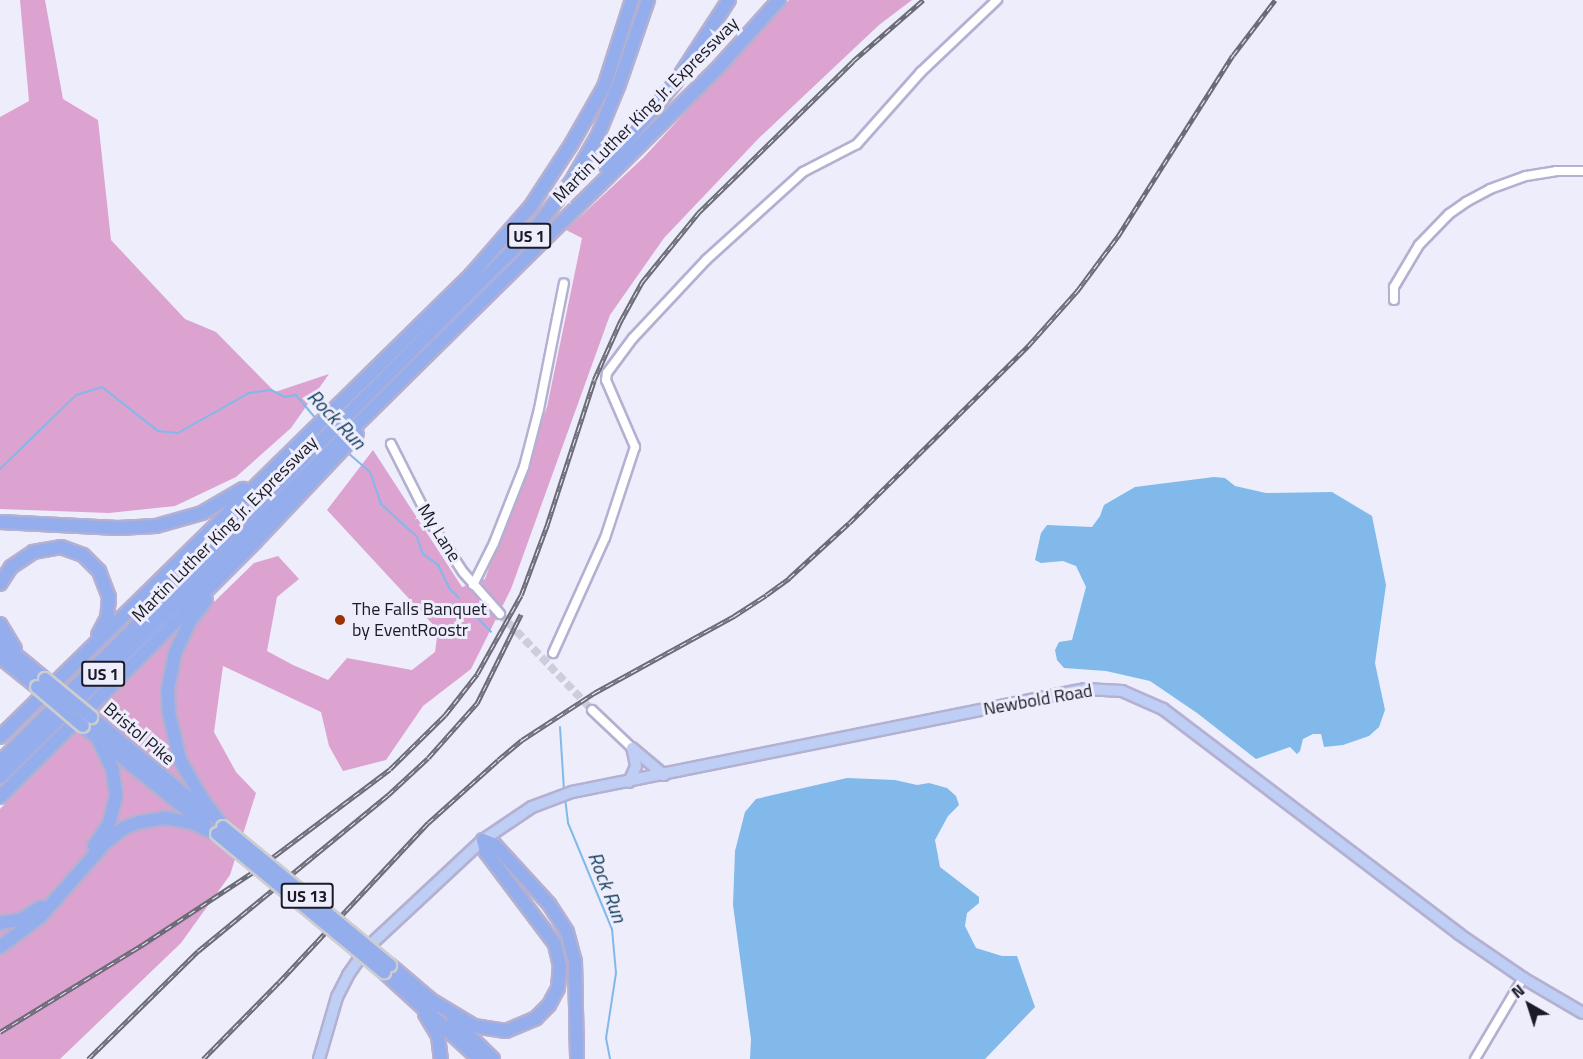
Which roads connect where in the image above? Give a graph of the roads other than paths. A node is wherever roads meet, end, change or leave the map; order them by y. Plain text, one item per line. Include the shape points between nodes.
1 (625, 0) edge
2 (632, 0) edge
3 (648, 0) edge
4 (729, 0) edge
5 (779, 0) edge
6 (997, 0) edge
7 (716, 70) junction
8 (582, 126) junction
9 (1583, 171) edge
10 (578, 203) junction
11 (564, 283) dead end
12 (1394, 300) dead end
13 (341, 425) junction
14 (391, 444) dead end
15 (322, 449) junction
16 (282, 459) junction
17 (0, 522) edge
18 (256, 541) junction
19 (0, 584) edge
20 (473, 585) junction
21 (500, 614) tunnel mouth
22 (0, 624) edge
23 (0, 642) edge
24 (89, 649) junction
25 (553, 653) dead end
26 (0, 657) edge
27 (32, 669) junction
28 (41, 683) junction
29 (592, 710) tunnel mouth
30 (87, 722) junction
31 (0, 737) edge
32 (97, 737) junction
33 (632, 748) junction
34 (0, 762) edge
35 (664, 775) junction
36 (0, 777) edge
37 (629, 782) junction
38 (0, 797) edge
39 (220, 831) junction
40 (483, 840) junction
41 (0, 923) edge
42 (0, 947) edge
43 (387, 969) junction
44 (1523, 978) junction
45 (408, 992) junction
46 (434, 1002) junction
47 (1583, 1013) edge
48 (319, 1059) edge
49 (441, 1059) edge
50 (479, 1059) edge
51 (493, 1059) edge
52 (578, 1059) edge
53 (1475, 1059) edge

1 - 8 highway via 606,65
2 - 8 highway via 604,87
3 - 13 highway, Martin Luther King Jr. Expressway / US 1 via 606,118 550,211 514,253
4 - 10 highway via 670,90
5 - 7 highway, Martin Luther King Jr. Expressway / US 1
6 - 25 street via 921,72 857,144 803,172 706,260 633,338 607,373 606,380 635,447 604,538
7 - 10 highway, Martin Luther King Jr. Expressway / US 1
7 - 13 highway via 625,169
8 - 13 highway via 542,191 370,385
9 - 12 street via 1526,176 1466,202 1434,228 1414,252 1394,287
10 - 13 highway, Martin Luther King Jr. Expressway / US 1
11 - 20 street via 524,467
13 - 15 highway
13 - 15 highway
13 - 16 highway via 308,432
14 - 20 street, My Lane via 432,525
15 - 18 highway
15 - 34 highway, Martin Luther King Jr. Expressway / US 1
15 - 36 highway, Martin Luther King Jr. Expressway / US 1
16 - 17 highway via 221,504 168,524 118,528
16 - 24 highway
18 - 38 highway
18 - 39 highway via 190,621 175,653 168,689 170,726 180,760
19 - 24 highway via 16,562 33,552 62,547 83,555 99,571 109,597 104,624
20 - 21 street, My Lane
22 - 27 highway
23 - 27 highway
24 - 31 highway
26 - 28 highway, US 13
27 - 28 highway, Bristol Pike / US 13
28 - 30 highway, Bristol Pike / US 13, bridge
29 - 33 street
30 - 32 highway, US 13
30 - 39 highway, Bristol Pike / US 13
32 - 39 highway, US 13
32 - 41 highway via 112,768 116,787 105,831 39,908 20,920
33 - 35 main road
33 - 37 main road via 636,766
35 - 37 main road, Newbold Road
35 - 44 main road, Newbold Road via 1071,691 1122,691 1163,708 1387,881
37 - 40 main road, Newbold Road via 557,796 523,812
39 - 42 highway via 165,818 148,819 124,828 106,842 32,925
39 - 43 highway, US 13, bridge
40 - 46 highway via 486,852 555,944 560,966 558,987 541,1014 526,1025 506,1030 480,1028
40 - 48 main road, Newbold Road via 362,954 337,997
40 - 52 highway via 495,844 549,904 567,932 576,968
43 - 45 highway, US 13
43 - 46 highway, US 13
44 - 47 main road, Newbold Road
44 - 53 street
45 - 49 highway via 435,1029
45 - 50 highway, US 13
46 - 51 highway, US 13

